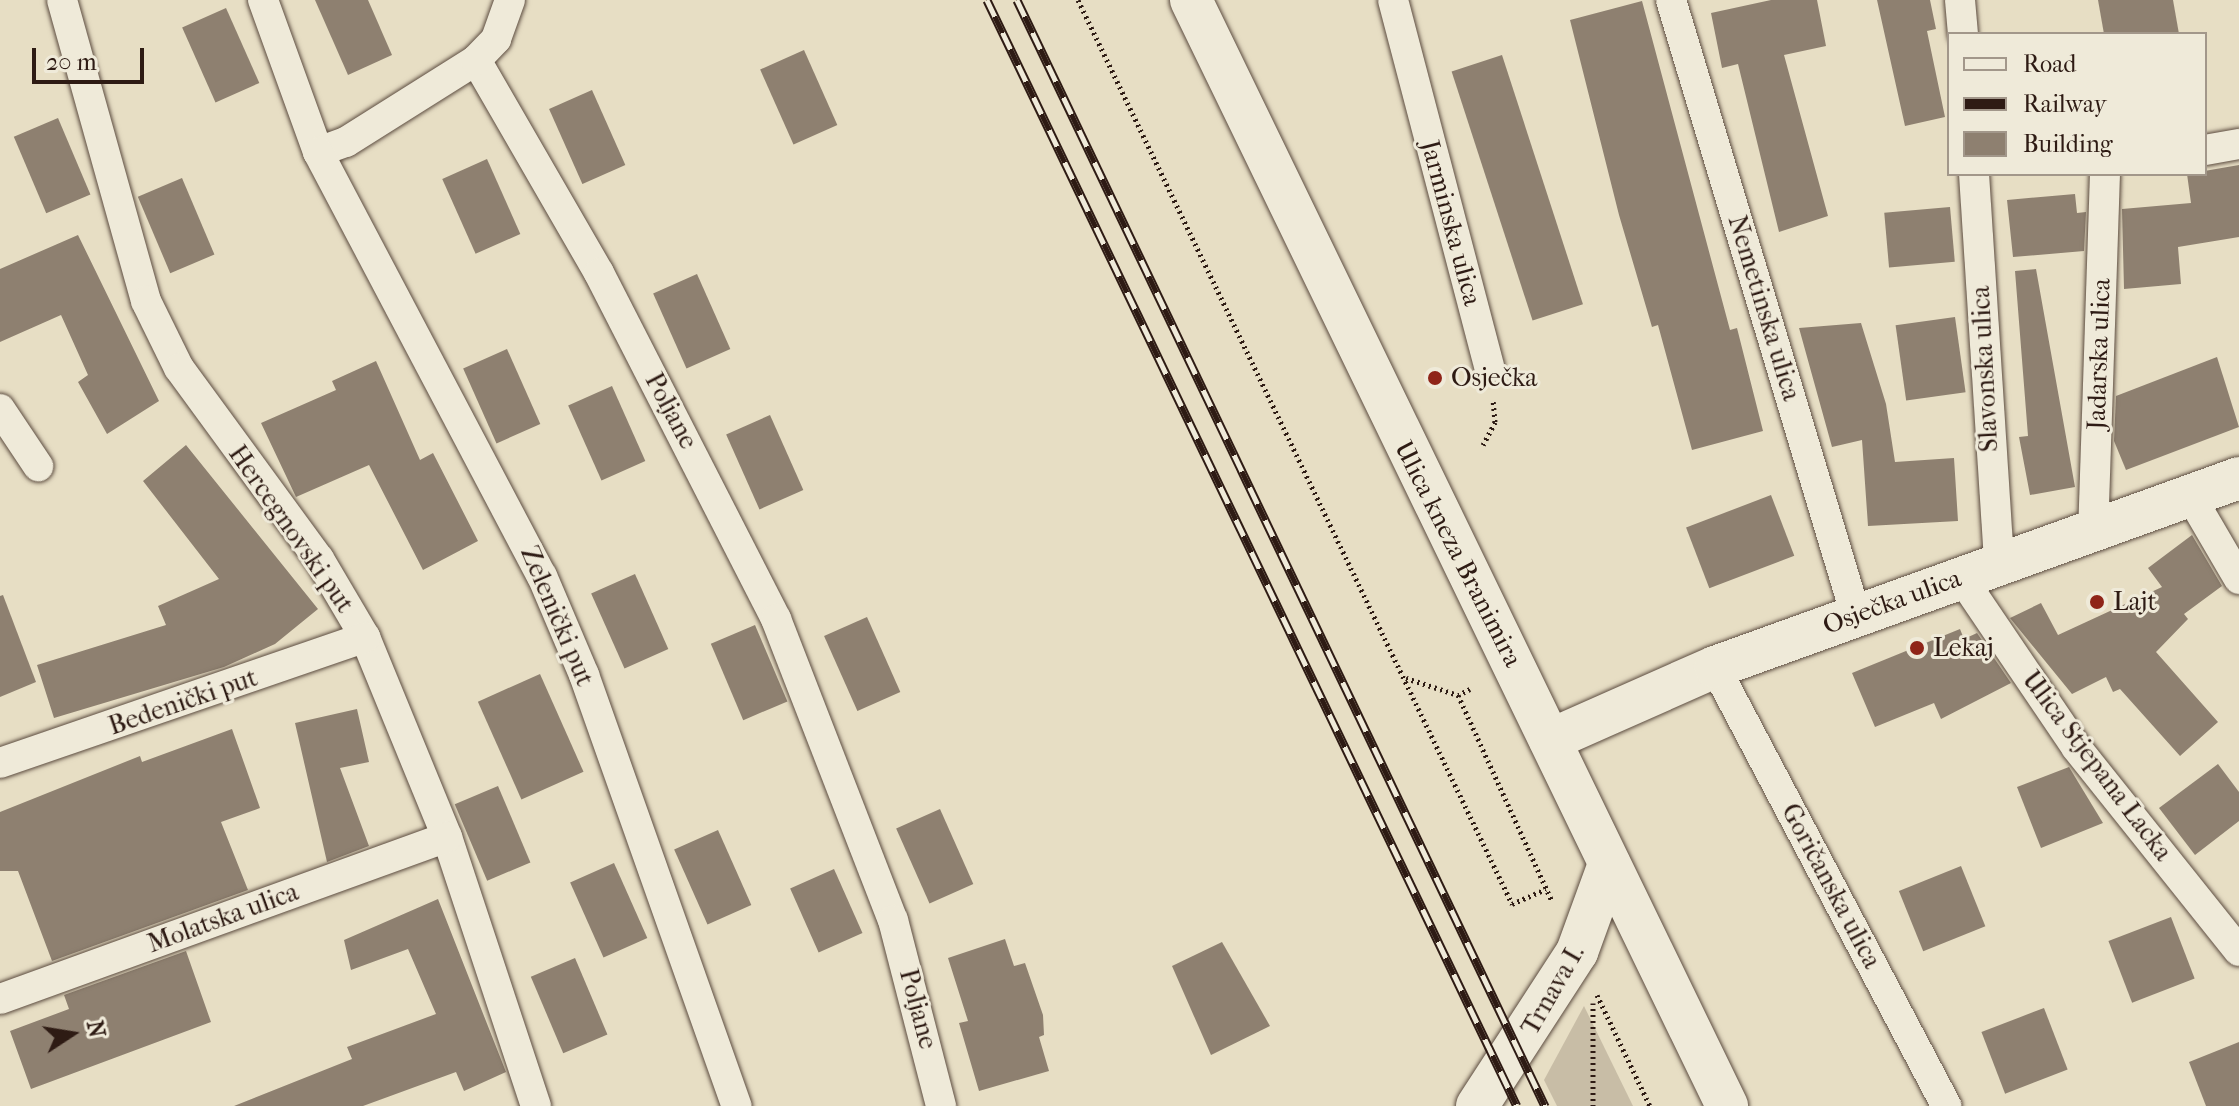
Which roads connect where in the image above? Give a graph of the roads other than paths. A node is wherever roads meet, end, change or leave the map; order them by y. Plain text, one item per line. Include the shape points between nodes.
1 (62, 0) edge
2 (263, 0) edge
3 (510, 0) edge
4 (1191, 0) edge
5 (1393, 0) edge
6 (1671, 0) edge
7 (1960, 0) edge
8 (1963, 32) edge
9 (476, 60) junction
10 (2239, 144) edge
11 (2207, 150) edge
12 (318, 152) junction
13 (1974, 176) edge
14 (2105, 176) edge
15 (1489, 367) road end
16 (0, 409) edge
17 (38, 466) dead end
18 (2239, 478) edge
19 (2191, 497) junction
20 (2093, 535) junction
21 (1980, 570) junction
22 (2239, 579) edge
23 (1856, 616) junction
24 (365, 637) junction
25 (1715, 667) junction
26 (1550, 740) junction
27 (0, 763) edge
28 (447, 837) junction
29 (1609, 864) junction
30 (2239, 951) edge
31 (0, 999) edge
32 (531, 1105) edge
33 (737, 1106) edge
34 (941, 1106) edge
35 (1477, 1106) edge
36 (1727, 1106) edge
37 (1946, 1106) edge

1 - 24 street, Hercegnovski put via 146,301 186,380 319,559
2 - 12 street
3 - 9 street via 496,39
4 - 26 main road, Ulica kneza Branimira
5 - 15 street, Jarminska ulica
6 - 23 street, Nemetinska ulica
7 - 8 street
9 - 12 street via 346,142
9 - 34 street, Poljane via 599,273 776,619 893,920
10 - 11 street
12 - 33 street, Zelenički put via 542,576 662,887
13 - 21 street, Slavonska ulica
14 - 20 street, Jadarska ulica
16 - 17 street
18 - 19 main road, Osječka ulica
19 - 20 main road, Osječka ulica
19 - 22 street
20 - 21 main road, Osječka ulica
21 - 23 main road, Osječka ulica
21 - 30 street, Ulica Stjepana Lacka via 2076,747
23 - 25 main road, Osječka ulica
24 - 27 street, Bedenički put
24 - 28 street, Hercegnovski put
25 - 26 main road, Osječka ulica
25 - 37 street, Goričanska ulica
26 - 29 main road, Ulica kneza Branimira
28 - 31 street, Molatska ulica
28 - 32 street, Hercegnovski put
29 - 35 main road, Trnava I. via 1577,952
29 - 36 main road, Ulica kneza Branimira

